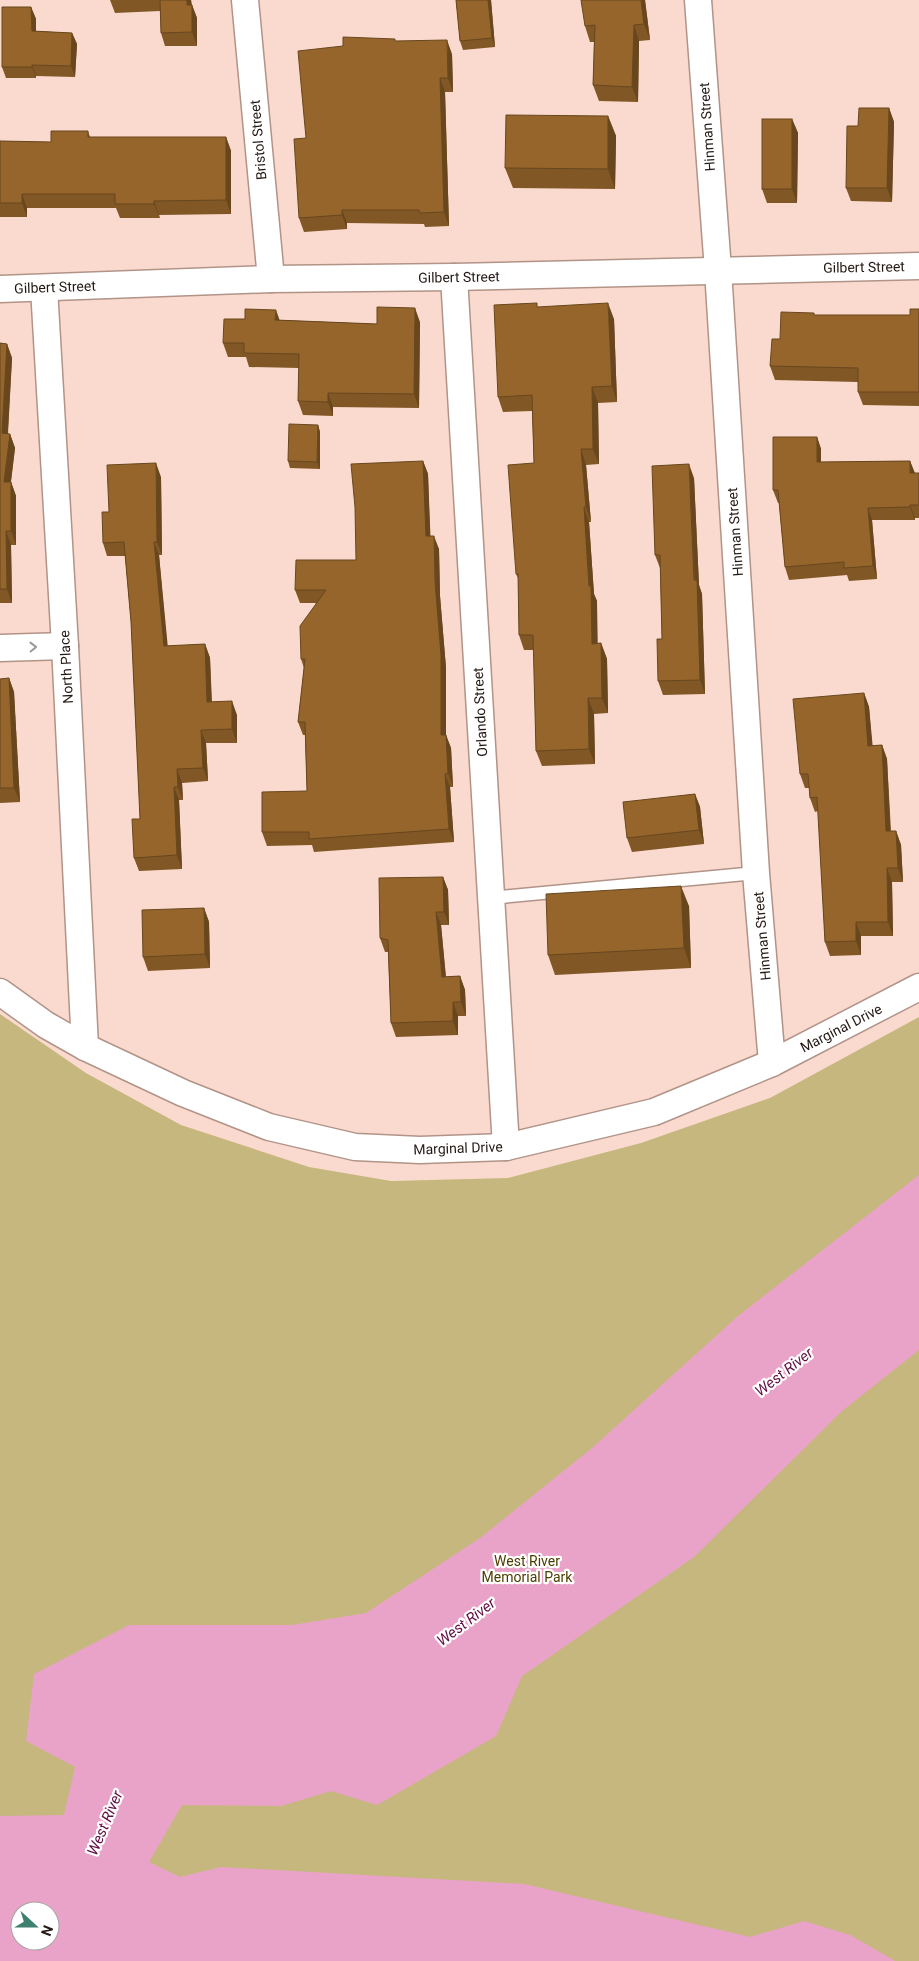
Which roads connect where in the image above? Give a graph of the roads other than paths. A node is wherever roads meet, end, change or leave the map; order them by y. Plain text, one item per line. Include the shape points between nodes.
1 (245, 0) edge
2 (698, 0) edge
3 (919, 266) edge
4 (718, 270) junction
5 (454, 277) junction
6 (271, 280) junction
7 (0, 288) edge
8 (44, 288) junction
9 (65, 646) junction
10 (0, 648) edge
11 (756, 873) junction
12 (490, 898) junction
13 (919, 987) edge
14 (0, 992) edge
15 (85, 1047) junction
16 (772, 1063) junction
17 (506, 1147) junction

1 - 6 street, Bristol Street
2 - 4 street, Hinman Street
3 - 4 street, Gilbert Street
4 - 5 street, Gilbert Street
4 - 11 street, Hinman Street
5 - 6 street, Gilbert Street
5 - 12 street, Orlando Street
6 - 8 street, Gilbert Street
7 - 8 street, Gilbert Street
8 - 9 street, North Place
10 -> 9 street
9 - 15 street, North Place
11 - 12 lane
11 - 16 street, Hinman Street
12 - 17 street, Orlando Street
13 - 16 street, Marginal Drive
14 - 15 street, Marginal Drive via 46,1025
15 - 17 street, Marginal Drive via 183,1093 269,1127 355,1147 420,1150
16 - 17 street, Marginal Drive via 654,1112

